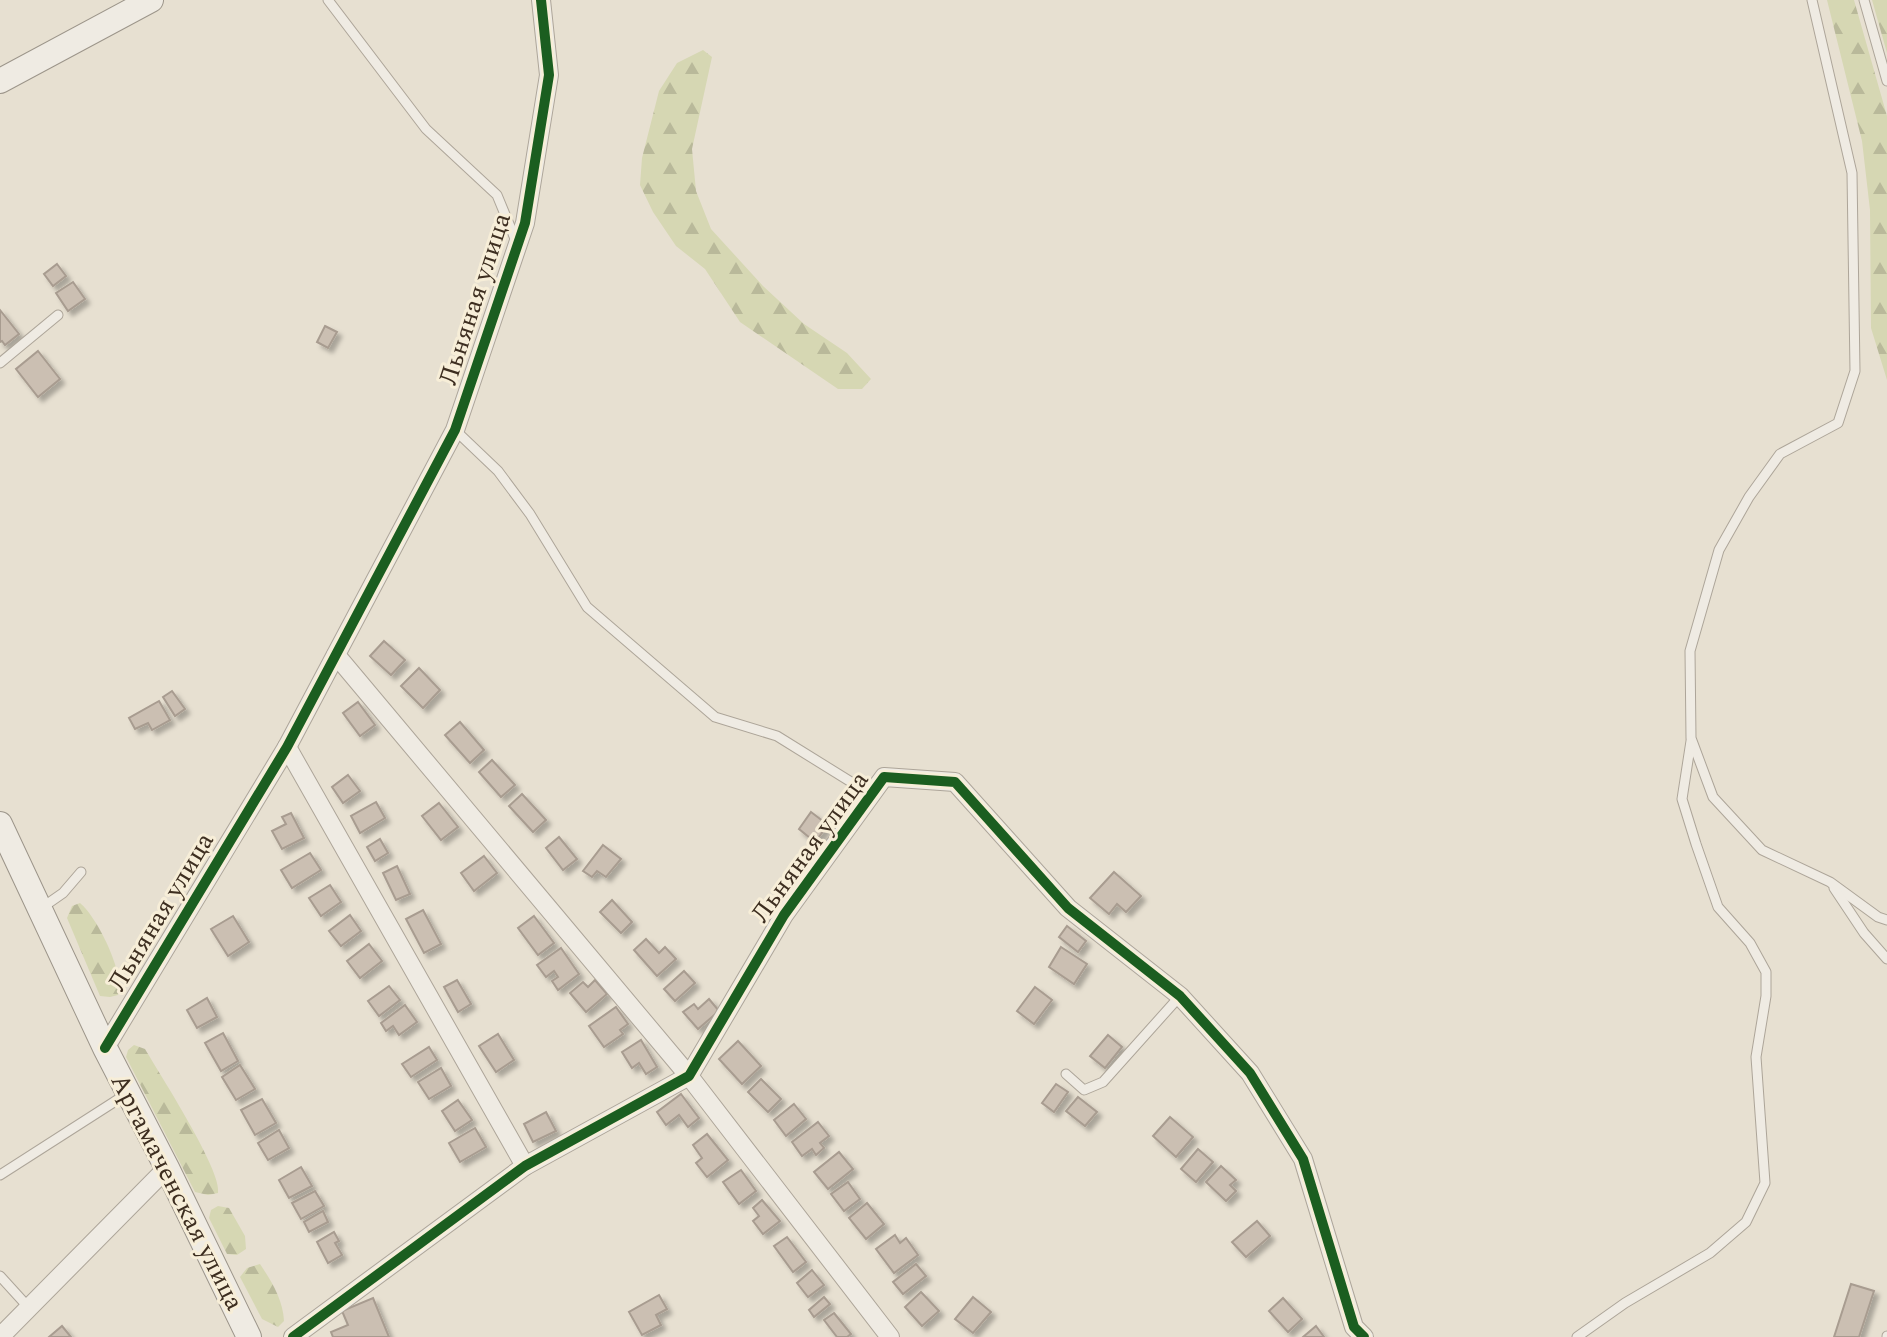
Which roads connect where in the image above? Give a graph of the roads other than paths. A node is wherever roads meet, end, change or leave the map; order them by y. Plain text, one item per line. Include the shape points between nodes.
1 (151, 0) edge
2 (328, 0) edge
3 (541, 0) edge
4 (1812, 0) edge
5 (1864, 0) edge
6 (0, 81) edge
7 (1887, 81) edge
8 (518, 246) junction
9 (58, 315) dead end
10 (0, 363) edge
11 (455, 430) junction
12 (336, 655) junction
13 (1691, 738) junction
14 (287, 747) junction
15 (872, 795) junction
16 (0, 824) edge
17 (81, 872) dead end
18 (1830, 882) junction
19 (40, 909) junction
20 (1887, 920) edge
21 (1887, 959) edge
22 (1180, 996) junction
23 (105, 1048) junction
24 (1066, 1074) dead end
25 (689, 1076) junction
26 (128, 1093) junction
27 (525, 1166) junction
28 (167, 1168) junction
29 (0, 1175) edge
30 (0, 1276) edge
31 (30, 1309) junction
32 (0, 1337) edge
33 (249, 1337) edge
34 (293, 1337) edge
35 (890, 1337) edge
36 (1364, 1337) edge
37 (1577, 1337) edge

1 - 6 main road
2 - 8 lane via 426,129 497,195
3 - 8 street, Льняная улица via 549,75
4 - 13 lane via 1852,173 1855,371 1838,423 1780,454 1719,550 1690,651
5 - 7 lane
8 - 11 street, Льняная улица
9 - 10 lane
11 - 12 street, Льняная улица
11 - 15 lane via 498,471 587,607 715,717 777,736
12 - 14 street, Льняная улица
12 - 25 street
13 - 18 lane via 1713,797 1762,850
13 - 37 lane via 1682,799 1718,907 1750,943 1766,972 1756,1057 1765,1183 1746,1222 1710,1253
14 - 23 street, Льняная улица
14 - 27 street
15 - 22 street, Льняная улица via 884,777 955,782 1068,908
15 - 25 street, Льняная улица via 784,915
16 - 19 main road, Аргамаченская улица
17 - 19 lane
18 - 20 lane
18 - 21 lane
19 - 23 main road, Аргамаченская улица
22 - 24 lane via 1103,1082 1084,1090
22 - 36 street, Льняная улица via 1250,1073 1303,1159 1354,1327
23 - 26 main road, Аргамаченская улица
25 - 27 street
25 - 35 street
26 - 28 main road, Аргамаченская улица
26 - 29 lane
27 - 34 street
28 - 31 street
28 - 33 main road, Аргамаченская улица
30 - 31 lane
31 - 32 street

